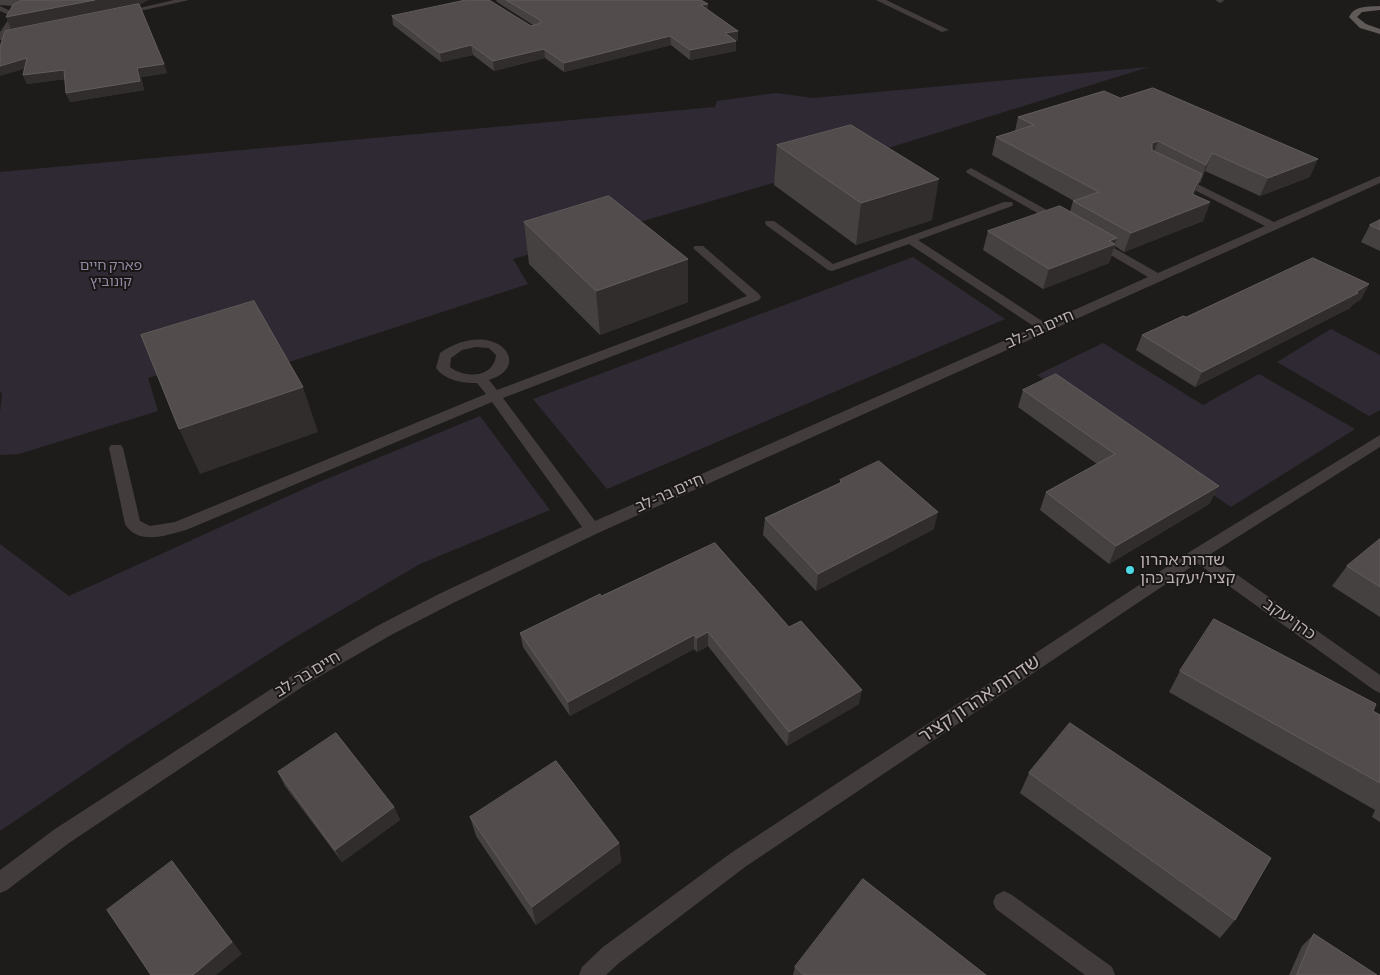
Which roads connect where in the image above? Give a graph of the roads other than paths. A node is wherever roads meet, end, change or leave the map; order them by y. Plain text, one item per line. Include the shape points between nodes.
1 (185, 0) edge
2 (880, 0) edge
3 (0, 8) edge
4 (1380, 8) edge
5 (117, 14) edge
6 (945, 30) dead end
7 (1380, 32) edge
8 (10, 36) edge
9 (0, 38) edge
10 (972, 171) dead end
11 (1169, 173) edge
12 (1380, 179) edge
13 (1008, 204) dead end
14 (770, 223) dead end
15 (1273, 226) junction
16 (1073, 229) edge
17 (1090, 239) edge
18 (910, 240) junction
19 (699, 248) dead end
20 (1158, 278) junction
21 (1045, 328) junction
22 (481, 378) dead end
23 (494, 396) junction
24 (1380, 440) edge
25 (116, 448) dead end
26 (592, 529) junction
27 (1197, 555) junction
28 (1380, 685) edge
29 (0, 883) edge
30 (1004, 902) dead end
31 (590, 975) edge
32 (1104, 975) edge

1 - 5 street
2 - 6 street
3 - 9 street via 19,13
4 - 7 main road via 1360,10 1353,17 1363,26
8 - 9 street
10 - 16 street
11 - 15 street
12 - 15 street, חיים בר-לב
13 - 18 street
14 - 18 street via 832,268
15 - 20 street, חיים בר-לב
17 - 20 street
18 - 21 street
19 - 23 street via 755,297
20 - 21 street, חיים בר-לב
21 - 26 street, חיים בר-לב
22 - 23 street
23 - 25 street via 158,533 140,531 133,524
23 - 26 street
24 - 27 street, שדרות אהרון קציר
26 - 29 street, חיים בר-לב via 403,621 302,678 70,831
27 - 28 street, כהן יעקב
27 - 31 street, שדרות אהרון קציר via 738,860 611,955
30 - 32 street

